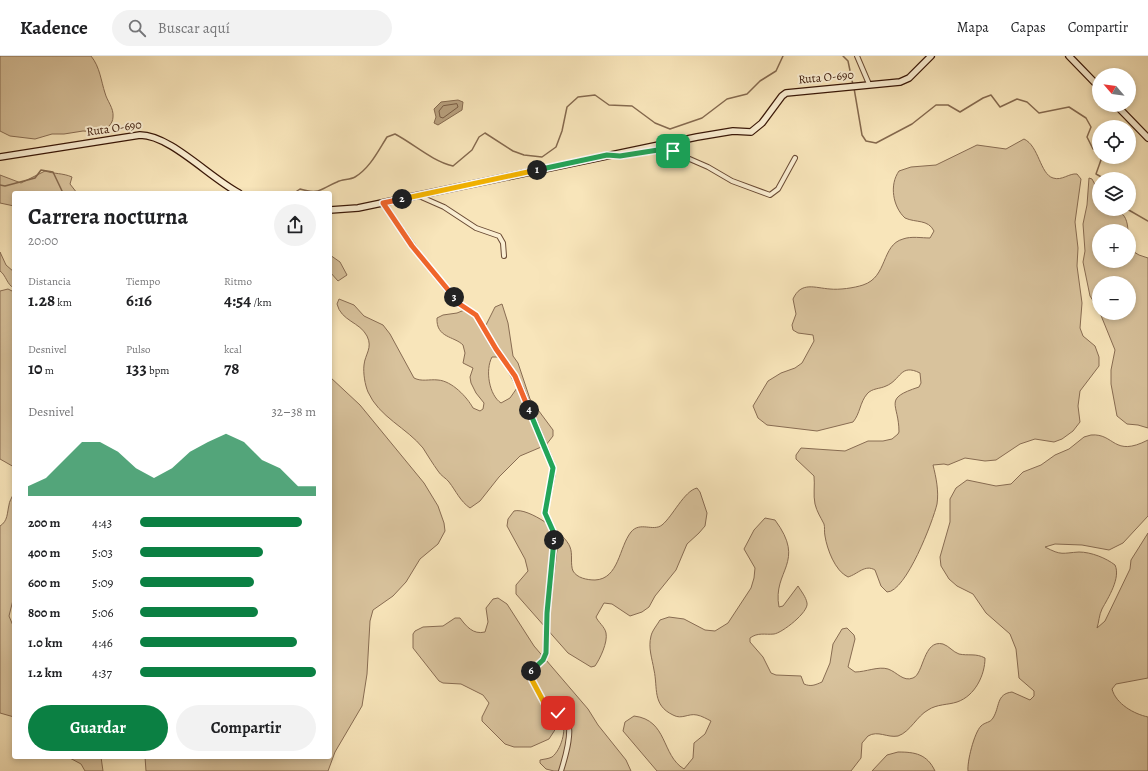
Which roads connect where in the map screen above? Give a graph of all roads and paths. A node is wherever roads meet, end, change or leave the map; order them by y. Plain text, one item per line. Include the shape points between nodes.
1 (857, 56) edge
2 (931, 56) edge
3 (1069, 56) edge
4 (1092, 80) edge
5 (869, 84) junction
6 (1123, 112) edge
7 (1148, 138) edge
8 (607, 155) junction
9 (0, 157) edge
10 (795, 158) dead end
11 (236, 191) edge
12 (419, 196) junction
13 (383, 203) junction
14 (332, 210) edge
15 (504, 256) dead end
16 (561, 771) edge

1 - 5 street
2 - 5 street, Ruta O-690 via 905,81
3 - 4 street
5 - 8 street, Ruta O-690 via 786,93 762,123 751,132 726,132
6 - 7 street
8 - 10 street via 620,156 652,150 670,150 732,181 770,195 778,189
8 - 12 street, Ruta O-690
9 - 11 street, Ruta O-690 via 150,135 165,142
12 - 13 street, Ruta O-690
12 - 15 street via 444,207 476,228 499,236 503,243
13 - 14 street, Ruta O-690
13 - 16 street via 423,260 458,303 476,315 521,388 552,464 553,473 545,513 553,531 555,545 547,613 546,653 543,660 530,671 548,710 567,718 568,748

